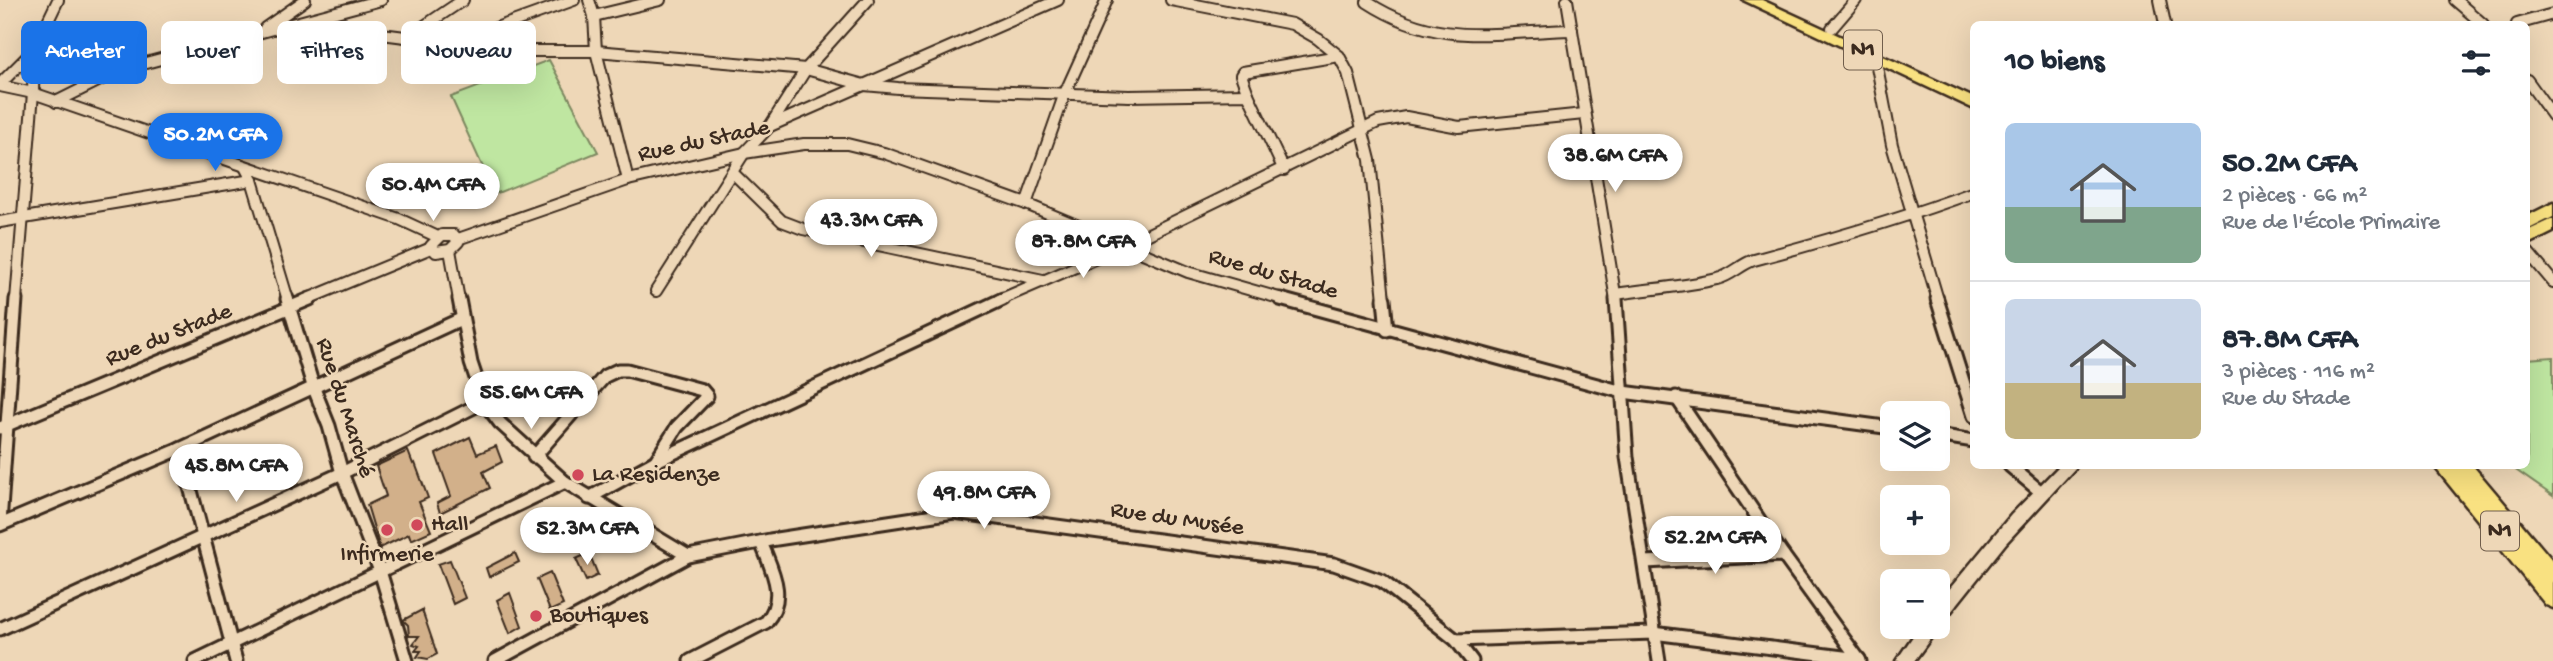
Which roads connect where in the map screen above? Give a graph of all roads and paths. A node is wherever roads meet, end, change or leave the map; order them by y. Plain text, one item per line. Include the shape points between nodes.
1 (58, 0) edge
2 (305, 0) edge
3 (381, 0) edge
4 (463, 0) edge
5 (574, 0) edge
6 (589, 0) edge
7 (660, 0) edge
8 (868, 0) edge
9 (1058, 0) edge
10 (1107, 0) edge
11 (1171, 0) edge
12 (1567, 0) edge
13 (1750, 0) edge
14 (1771, 0) edge
15 (1856, 0) edge
16 (2160, 0) edge
17 (2455, 0) edge
18 (1367, 2) dead end
19 (2553, 14) edge
20 (594, 16) junction
21 (46, 21) edge
22 (304, 21) edge
23 (432, 21) edge
24 (515, 21) edge
25 (2164, 21) edge
26 (2480, 21) edge
27 (2528, 21) edge
28 (1832, 28) junction
29 (263, 30) edge
30 (1572, 30) junction
31 (536, 51) edge
32 (596, 51) junction
33 (1877, 53) junction
34 (1339, 56) junction
35 (161, 60) edge
36 (21, 63) edge
37 (806, 69) junction
38 (33, 84) edge
39 (2530, 84) edge
40 (0, 85) edge
41 (864, 85) junction
42 (1970, 91) edge
43 (33, 93) junction
44 (1065, 93) junction
45 (1248, 94) junction
46 (56, 102) junction
47 (1970, 102) edge
48 (1584, 114) junction
49 (2553, 116) edge
50 (769, 126) junction
51 (1363, 131) junction
52 (744, 153) junction
53 (245, 167) junction
54 (1284, 170) junction
55 (733, 173) junction
56 (252, 180) junction
57 (628, 180) junction
58 (1970, 194) edge
59 (1026, 204) junction
60 (2553, 209) edge
61 (1911, 216) junction
62 (22, 218) junction
63 (0, 222) edge
64 (2530, 222) edge
65 (2553, 225) edge
66 (438, 237) junction
67 (2530, 237) edge
68 (458, 239) junction
69 (1124, 246) junction
70 (431, 248) junction
71 (450, 250) junction
72 (2530, 255) edge
73 (1043, 281) junction
74 (2553, 282) edge
75 (656, 291) dead end
76 (1616, 294) junction
77 (290, 309) junction
78 (461, 319) junction
79 (1387, 330) junction
80 (313, 387) junction
81 (1623, 392) junction
82 (1676, 397) junction
83 (484, 402) junction
84 (1970, 403) edge
85 (1880, 426) edge
86 (3, 427) edge
87 (1950, 437) edge
88 (1970, 439) edge
89 (180, 449) junction
90 (534, 457) junction
91 (654, 462) junction
92 (2014, 469) edge
93 (2066, 469) edge
94 (2446, 469) edge
95 (2464, 469) edge
96 (342, 474) junction
97 (565, 482) junction
98 (2041, 492) junction
99 (589, 498) junction
100 (0, 524) edge
101 (203, 537) junction
102 (761, 542) junction
103 (1783, 555) junction
104 (688, 556) junction
105 (1645, 562) junction
106 (380, 571) junction
107 (2553, 576) edge
108 (2553, 600) edge
109 (1950, 601) edge
110 (0, 628) edge
111 (1653, 633) junction
112 (1920, 639) edge
113 (1456, 640) junction
114 (232, 643) junction
115 (1859, 660) edge
116 (195, 661) edge
117 (236, 661) edge
118 (407, 661) edge
119 (495, 661) edge
120 (690, 661) edge
121 (1472, 661) edge
122 (1660, 661) edge
123 (1904, 661) edge

1 - 21 street
2 - 29 street
3 - 22 street
4 - 23 street
5 - 24 street
6 - 20 street
7 - 20 street
8 - 37 street
9 - 41 street
10 - 44 street
11 - 34 street via 1292,24
12 - 30 street
13 - 33 main road, N1
14 - 28 main road, N1
15 - 28 street
16 - 25 street
17 - 26 street
18 - 30 street via 1392,18 1440,33 1464,36
19 - 27 street
20 - 32 street
28 - 33 main road, N1
30 - 48 street
31 - 32 street
32 - 37 street
32 - 57 street
33 - 42 main road, N1
33 - 47 main road, N1
33 - 61 street via 1892,145
34 - 45 street via 1243,72
34 - 51 street
35 - 46 street
36 - 40 street
37 - 41 street
37 - 50 street
38 - 43 street
39 - 49 street
40 - 43 street
41 - 44 street
41 - 50 street
43 - 46 street
43 - 62 street
44 - 45 street
44 - 59 street
45 - 54 street
46 - 53 street
48 - 51 street via 1459,127 1406,117 1377,122
48 - 76 street
50 - 52 street
51 - 54 street
51 - 79 street
52 - 55 street
52 - 57 street, Rue du Stade
52 - 59 street, Rue du Stade via 804,144 847,144
53 - 56 street, Rue du Marché
53 - 66 street via 399,219
54 - 69 street
55 - 73 street via 776,216 803,229
55 - 75 street
56 - 62 street
56 - 77 street, Rue du Marché
57 - 68 street, Rue du Stade
58 - 61 street
59 - 69 street, Rue du Stade
60 - 64 main road
61 - 76 street via 1750,261 1718,279
61 - 84 street
62 - 63 street
62 - 86 street
65 - 67 main road
66 - 68 street via 451,234
66 - 70 street
68 - 71 street
69 - 73 street
69 - 79 street, Rue du Stade via 1188,272
70 - 71 street via 440,253
70 - 77 street, Rue du Stade
71 - 78 street
72 - 74 street
73 - 91 street
76 - 81 street
77 - 80 street, Rue du Marché
77 - 86 street, Rue du Stade
78 - 80 street
78 - 83 street
79 - 81 street, Rue du Stade
80 - 89 street
80 - 96 street, Rue du Marché
81 - 82 street, Rue du Stade
81 - 105 street via 1627,457
82 - 85 street, Rue du Stade
82 - 103 street
83 - 90 street
83 - 96 street
86 - 100 street
87 - 88 street
89 - 100 street
89 - 101 street
90 - 91 street via 606,376 628,369 702,390 707,396 677,427
90 - 97 street
91 - 99 street
92 - 98 street
93 - 98 street
94 - 108 main road, N1
95 - 107 main road, N1
96 - 101 street
96 - 106 street, Rue du Marché
97 - 99 street
97 - 106 street
98 - 109 street
99 - 104 street
101 - 110 street
101 - 114 street
102 - 104 street, Rue du Musée
102 - 113 street, Rue du Musée via 954,512 1296,557 1334,564 1381,581
102 - 120 street via 780,597 774,615
103 - 105 street
103 - 115 street
104 - 119 street, Rue du Musée
105 - 111 street
106 - 114 street
106 - 118 street, Rue du Marché
111 - 113 street
111 - 115 street
111 - 122 street
112 - 123 street
113 - 121 street, Rue du Musée
114 - 116 street
114 - 117 street

